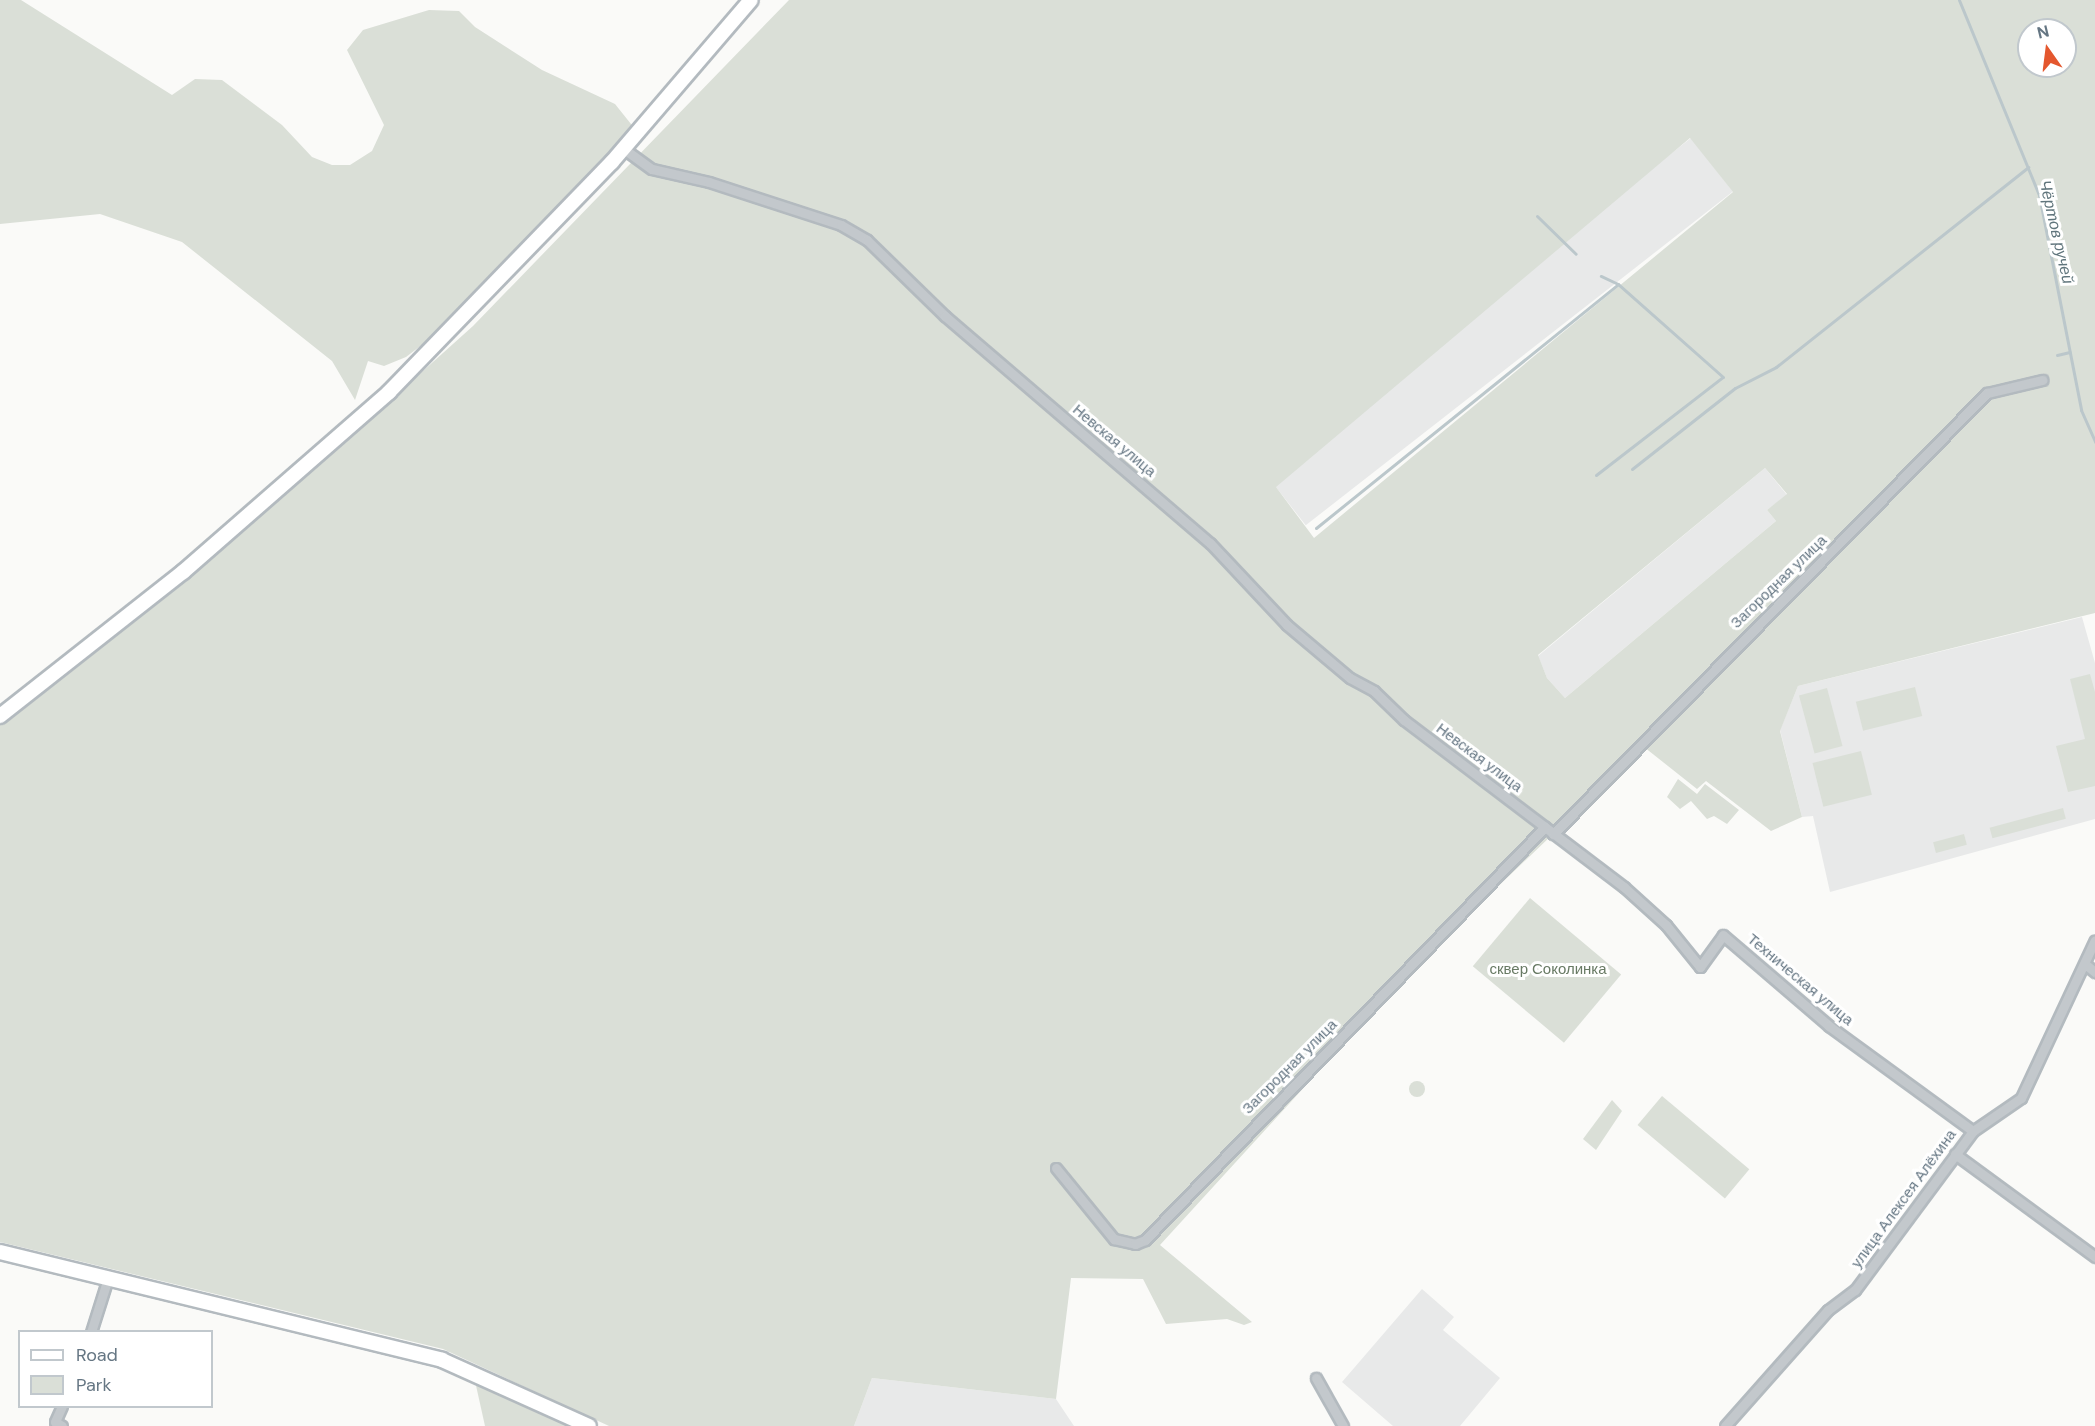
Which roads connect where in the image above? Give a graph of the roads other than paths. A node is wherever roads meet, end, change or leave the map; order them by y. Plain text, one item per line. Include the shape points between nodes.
1 (751, 0) edge
2 (624, 148) junction
3 (2042, 380) dead end
4 (0, 716) edge
5 (1545, 827) junction
6 (1553, 834) junction
7 (2095, 940) edge
8 (2085, 964) junction
9 (2095, 972) edge
10 (1973, 1131) junction
11 (1955, 1154) junction
12 (1056, 1168) dead end
13 (0, 1252) edge
14 (2095, 1257) edge
15 (108, 1278) junction
16 (92, 1330) edge
17 (1316, 1378) dead end
18 (62, 1408) edge
19 (62, 1426) edge
20 (590, 1426) edge
21 (1344, 1426) edge
22 (1725, 1426) edge

1 - 2 street
2 - 4 street via 389,392 183,572
2 - 5 street, Невская улица via 652,169 709,182 841,225 867,240 945,316 1210,543 1287,625
3 - 6 street, Загородная улица via 1987,393
5 - 6 street, Техническая улица
5 - 12 street, Загородная улица via 1145,1240 1135,1244 1114,1239
6 - 10 street, Техническая улица via 1653,912 1700,967 1723,935 1829,1026
7 - 8 street, улица Алексея Алёхина
8 - 9 street
8 - 10 street, улица Алексея Алёхина via 2021,1098
10 - 11 street, улица Алексея Алёхина
11 - 14 street
11 - 22 street, улица Алексея Алёхина via 1855,1290 1828,1310
13 - 15 street
15 - 16 street
15 - 20 street via 442,1360
17 - 21 street
18 - 19 street via 55,1422

